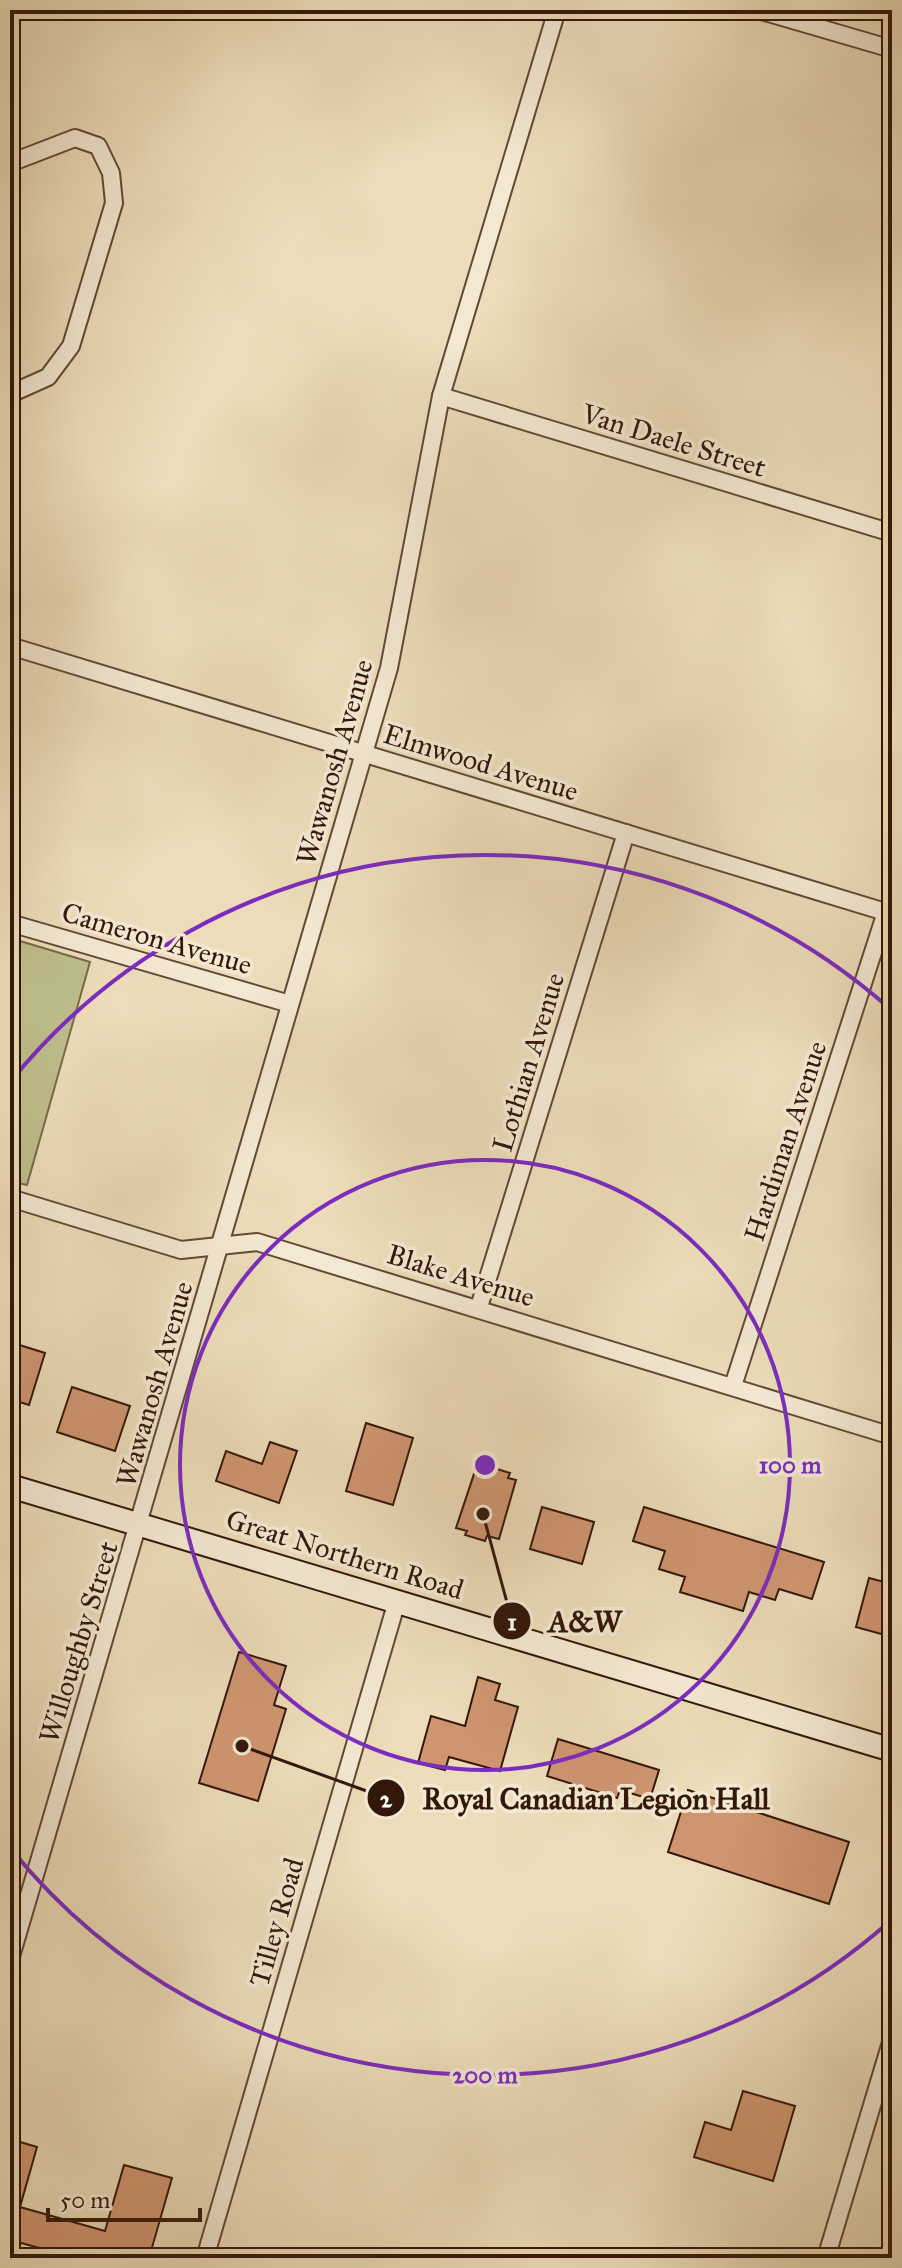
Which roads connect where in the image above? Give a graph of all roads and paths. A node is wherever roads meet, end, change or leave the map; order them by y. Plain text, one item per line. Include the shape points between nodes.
1 (557, 10) edge
2 (758, 10) edge
3 (892, 49) edge
4 (10, 163) edge
5 (10, 394) edge
6 (441, 396) junction
7 (892, 533) edge
8 (10, 646) edge
9 (363, 753) junction
10 (626, 833) junction
11 (889, 913) edge
12 (10, 923) edge
13 (290, 1004) junction
14 (10, 1198) edge
15 (221, 1245) junction
16 (479, 1307) junction
17 (733, 1386) junction
18 (892, 1436) edge
19 (10, 1486) edge
20 (141, 1523) junction
21 (397, 1601) junction
22 (892, 1750) edge
23 (10, 1960) edge
24 (892, 2039) edge
25 (205, 2258) edge
26 (826, 2258) edge

1 - 6 street, Wawanosh Avenue
2 - 3 street
4 - 5 street via 75,138 98,146 111,173 114,203 71,346 48,377
6 - 7 street, Van Daele Street
6 - 9 street, Wawanosh Avenue via 389,668
8 - 9 street, Elmwood Avenue
9 - 10 street, Elmwood Avenue
9 - 13 street, Wawanosh Avenue
10 - 11 street, Elmwood Avenue
10 - 16 street, Lothian Avenue
11 - 17 street, Hardiman Avenue
12 - 13 street, Cameron Avenue
13 - 15 street, Wawanosh Avenue
14 - 15 street, Blake Avenue via 181,1250
15 - 16 street, Blake Avenue via 257,1242
15 - 20 street, Wawanosh Avenue
16 - 17 street, Blake Avenue
17 - 18 street, Blake Avenue
19 - 20 main road, Great Northern Road
20 - 21 main road, Great Northern Road
20 - 23 street, Willoughby Street
21 - 22 main road, Great Northern Road
21 - 25 street, Tilley Road
24 - 26 street

